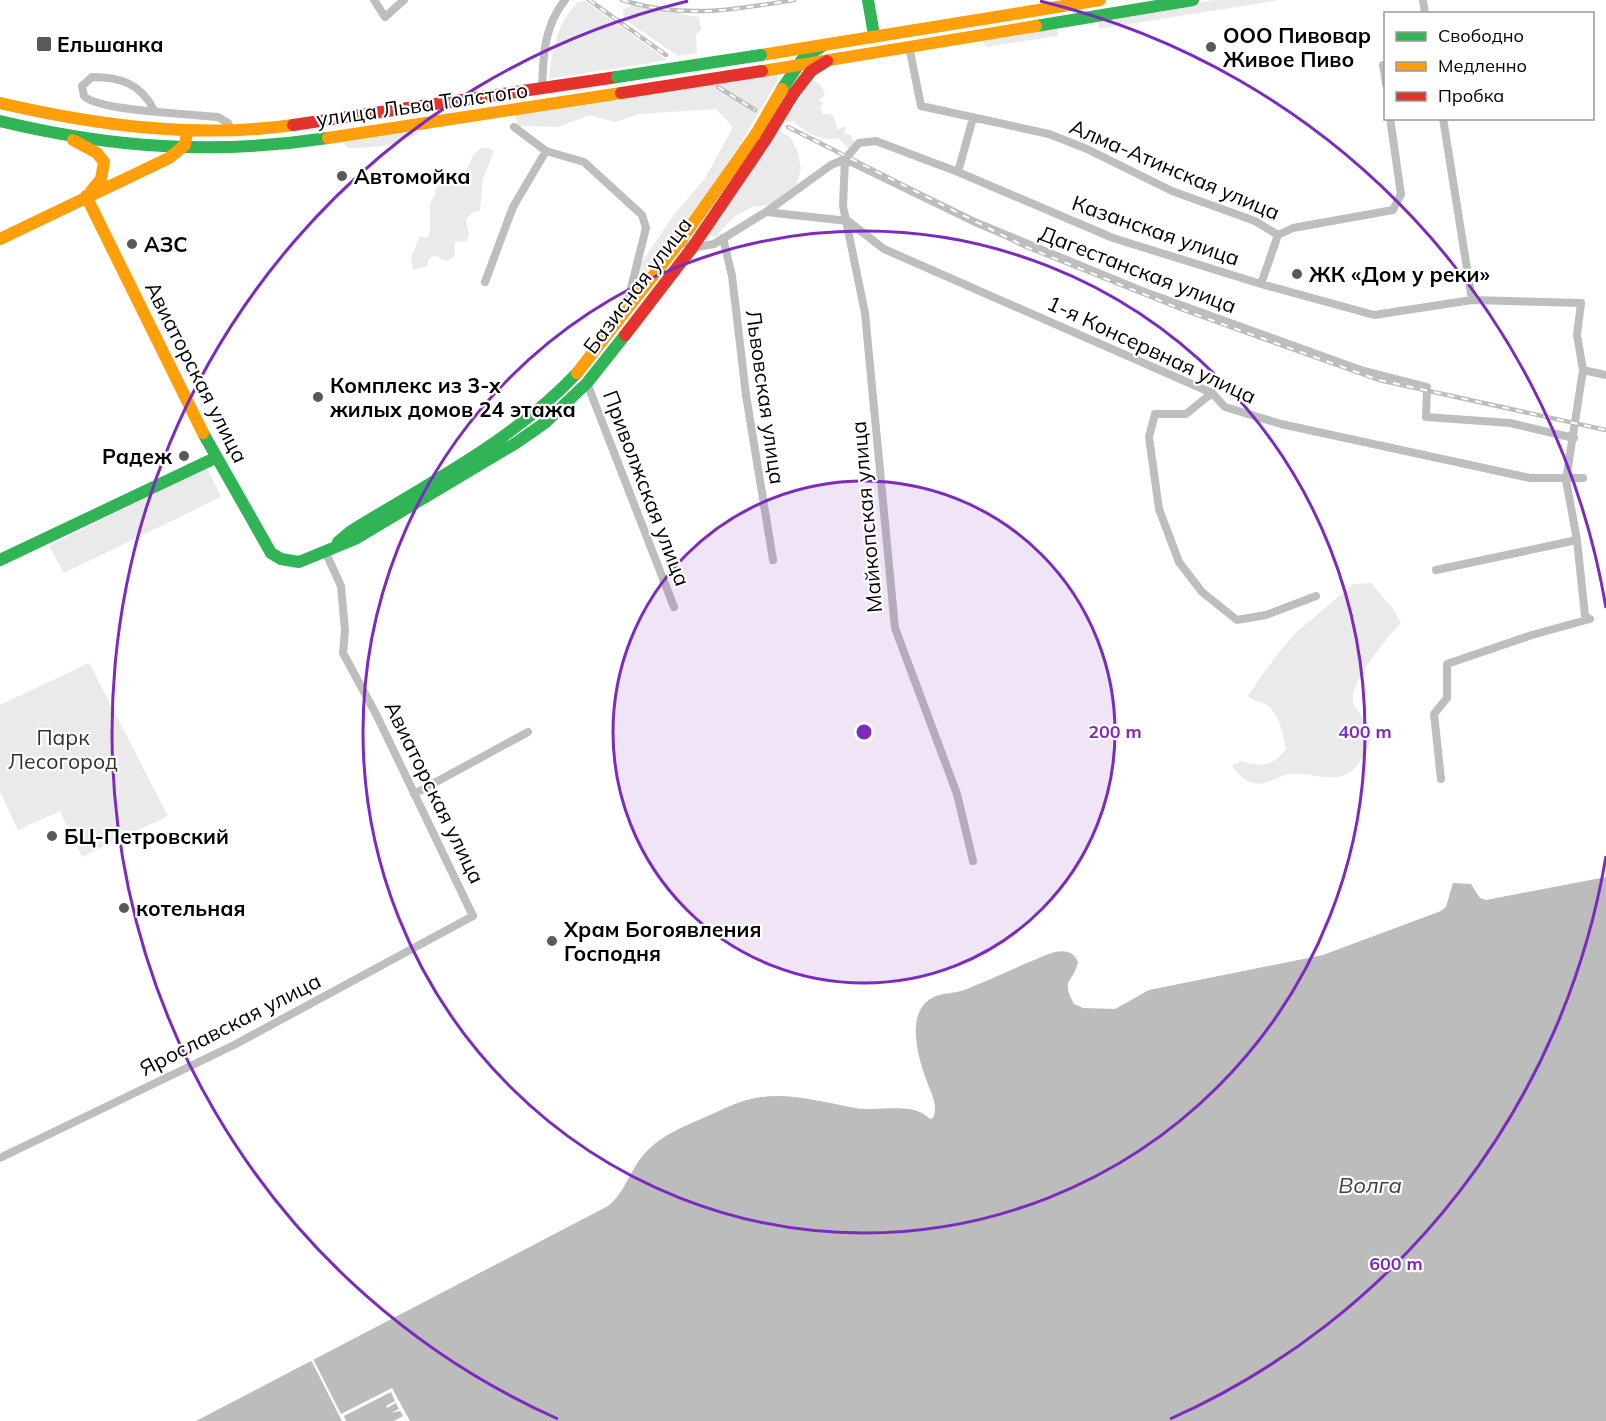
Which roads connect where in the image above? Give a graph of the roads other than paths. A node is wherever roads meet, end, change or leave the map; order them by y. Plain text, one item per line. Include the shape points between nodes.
1 (374, 0) edge
2 (404, 0) edge
3 (565, 0) edge
4 (868, 0) edge
5 (1100, 0) edge
6 (1193, 0) edge
7 (874, 34) junction
8 (909, 46) junction
9 (805, 60) junction
10 (1383, 65) dead end
11 (778, 68) junction
12 (1384, 71) edge
13 (788, 88) junction
14 (542, 89) junction
15 (0, 103) edge
16 (154, 110) junction
17 (973, 118) junction
18 (1390, 120) edge
19 (1443, 120) edge
20 (0, 121) edge
21 (514, 127) dead end
22 (187, 131) junction
23 (233, 132) junction
24 (63, 136) junction
25 (761, 137) junction
26 (182, 149) junction
27 (546, 151) junction
28 (845, 159) junction
29 (958, 172) junction
30 (86, 196) junction
31 (766, 212) junction
32 (848, 221) junction
33 (1278, 235) junction
34 (723, 238) junction
35 (0, 239) edge
36 (681, 240) junction
37 (692, 248) junction
38 (485, 282) dead end
39 (1261, 284) junction
40 (1472, 300) junction
41 (624, 316) junction
42 (1583, 370) junction
43 (1606, 375) edge
44 (587, 383) junction
45 (1212, 393) junction
46 (1574, 438) junction
47 (215, 458) junction
48 (1583, 478) dead end
49 (1566, 480) junction
50 (1577, 540) junction
51 (330, 548) junction
52 (0, 560) edge
53 (281, 560) joint
54 (773, 560) dead end
55 (1436, 570) dead end
56 (1316, 596) dead end
57 (674, 607) dead end
58 (528, 732) dead end
59 (1441, 779) dead end
60 (414, 794) junction
61 (973, 861) dead end
62 (473, 915) joint
63 (0, 1158) edge

1 - 2 street via 385,17
3 - 14 street via 549,25
4 - 7 street
5 - 7 street
6 - 8 street
7 - 9 street via 827,44
8 - 9 street
8 - 17 street, Алма-Атинская улица via 921,106
9 - 11 street, улица Льва Толстого
9 - 13 street
9 - 14 street, улица Льва Толстого, bridge via 761,55
10 - 12 street
11 - 13 street via 786,74
11 - 26 street, улица Льва Толстого, bridge via 273,146
13 - 25 street, bridge
14 - 23 street, улица Льва Толстого
15 - 22 street, улица Льва Толстого via 83,121
16 - 16 street via 146,94 132,84 92,77 82,87 91,102
16 - 23 street via 218,117
17 - 29 street
17 - 33 street, Алма-Атинская улица via 1049,134
18 - 33 street, Алма-Атинская улица via 1401,194 1393,210 1293,228
19 - 40 street
20 - 24 street
21 - 27 street
22 - 23 street, улица Льва Толстого
22 - 26 street
24 - 26 street, улица Льва Толстого
24 - 30 street via 88,147 102,159 103,174
25 - 36 street, Базисная улица
25 - 37 street, Базисная улица
26 - 30 street
27 - 38 street via 513,207
27 - 41 street via 584,162 642,215 646,228
28 - 29 street, Казанская улица via 859,143 876,141
28 - 31 street, Казанская улица
28 - 32 street, Майкопская улица via 843,206
28 - 46 street, Дагестанская улица via 976,223 1142,291 1361,370 1427,387 1426,417 1510,423
29 - 39 street, Казанская улица via 1113,238
30 - 35 street
30 - 47 street, Авиаторская улица
31 - 32 street
31 - 34 street, Казанская улица
32 - 45 street, 1-я Консервная улица via 884,249
32 - 61 street, Майкопская улица via 865,314 895,628 957,794
33 - 39 street
34 - 37 street, Казанская улица
34 - 54 street, Львовская улица via 732,276 746,394
36 - 37 street
36 - 41 street, Базисная улица
37 - 44 street, Базисная улица
39 - 40 street, Казанская улица via 1374,315
40 - 42 street, Казанская улица via 1581,303 1577,335
41 - 51 street, Базисная улица via 550,402 512,432 359,525
42 - 43 street
42 - 46 street
44 - 51 street, Базисная улица via 546,422 516,443 355,539
44 - 57 street, Приволжская улица
45 - 49 street, 1-я Консервная улица via 1225,407 1281,424 1530,478
45 - 56 street via 1186,414 1155,414 1149,436 1159,509 1179,562 1202,592 1237,620 1266,615
46 - 49 street
47 - 52 street
47 - 53 street, Авиаторская улица via 271,553
48 - 49 street, 1-я Консервная улица
49 - 50 street
50 - 55 street
50 - 59 street via 1585,616 1590,619 1532,634 1447,664 1447,698 1434,714
51 - 53 street, Базисная улица via 299,562
51 - 60 street, Авиаторская улица via 341,586 343,653
58 - 60 street
60 - 62 street, Авиаторская улица
62 - 63 street, Ярославская улица via 234,1045

